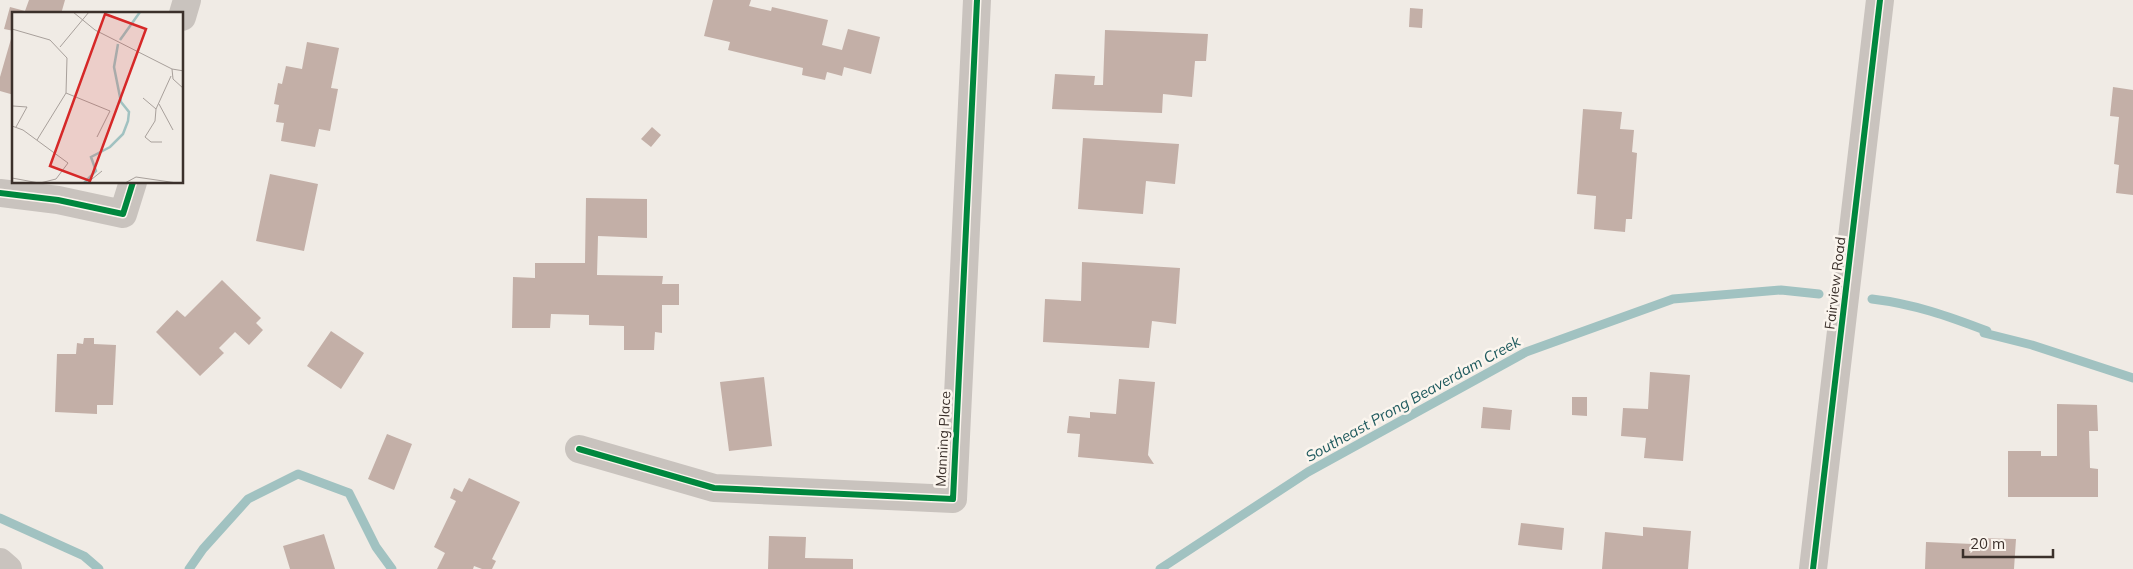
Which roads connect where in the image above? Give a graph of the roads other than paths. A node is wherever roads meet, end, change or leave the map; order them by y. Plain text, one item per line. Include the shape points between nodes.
1 (188, 0) edge
2 (976, 0) edge
3 (1880, 0) edge
4 (184, 12) edge
5 (132, 184) edge
6 (0, 193) edge
7 (579, 449) dead end
8 (0, 562) edge
9 (8, 569) edge
10 (1813, 569) edge

1 - 4 street
2 - 7 street, Manning Place via 953,499 714,488
3 - 10 street, Fairview Road
5 - 6 street via 123,214 58,200
8 - 9 street

